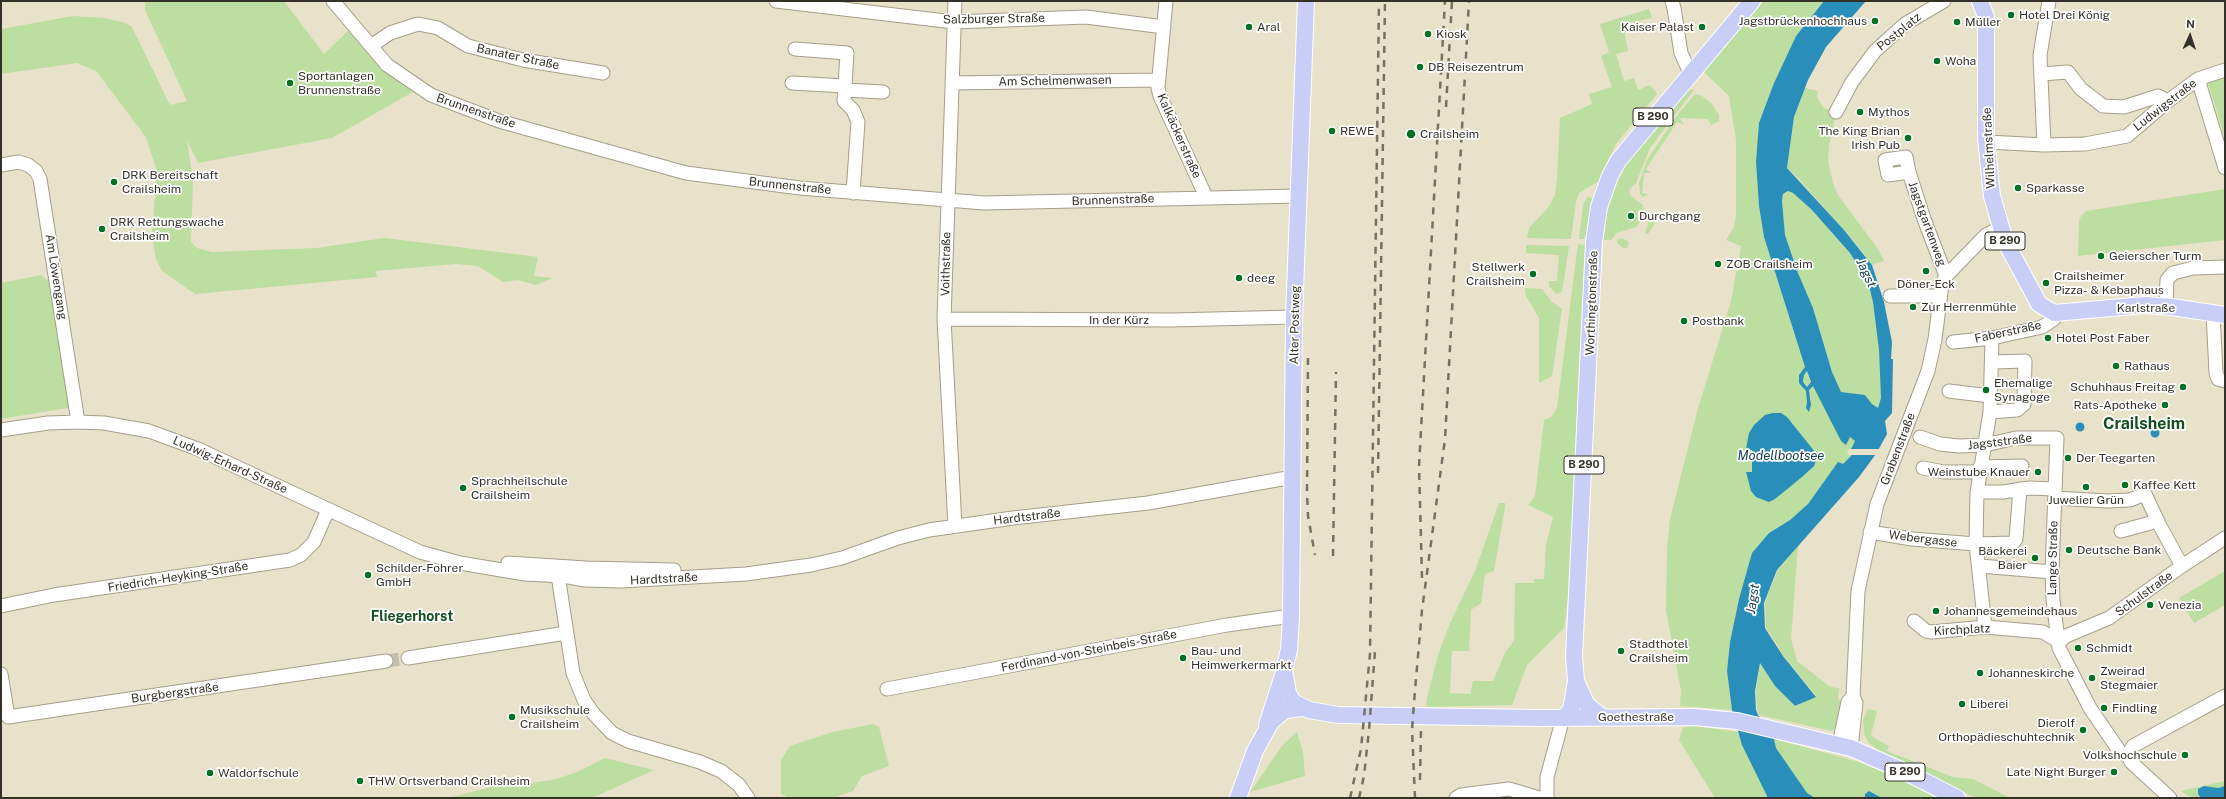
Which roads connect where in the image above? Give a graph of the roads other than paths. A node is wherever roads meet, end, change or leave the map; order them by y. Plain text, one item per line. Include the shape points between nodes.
1 (333, 1) edge
2 (776, 1) edge
3 (955, 1) edge
4 (1166, 1) edge
5 (1306, 1) edge
6 (1672, 1) edge
7 (1752, 1) edge
8 (1944, 1) edge
9 (1980, 1) edge
10 (2049, 1) edge
11 (954, 22) junction
12 (1164, 27) junction
13 (371, 46) junction
14 (795, 49) dead end
15 (2225, 70) edge
16 (603, 73) dead end
17 (1690, 73) junction
18 (2041, 74) junction
19 (2198, 79) junction
20 (1158, 80) junction
21 (792, 83) dead end
22 (952, 83) junction
23 (845, 88) junction
24 (883, 92) dead end
25 (2168, 101) junction
26 (1836, 112) dead end
27 (1986, 142) junction
28 (2044, 145) junction
29 (1, 165) edge
30 (2225, 168) edge
31 (1909, 172) dead end
32 (853, 193) junction
33 (1299, 196) junction
34 (1206, 198) junction
35 (948, 201) junction
36 (2000, 228) junction
37 (2225, 267) edge
38 (1946, 276) junction
39 (1890, 296) dead end
40 (1940, 296) junction
41 (2166, 306) junction
42 (2060, 313) junction
43 (2219, 314) edge
44 (1294, 317) junction
45 (944, 319) junction
46 (1992, 338) junction
47 (1953, 342) dead end
48 (1993, 362) junction
49 (2225, 381) edge
50 (1950, 391) dead end
51 (1990, 396) junction
52 (1990, 412) junction
53 (78, 422) junction
54 (1, 430) edge
55 (1920, 437) dead end
56 (2057, 438) joint
57 (1985, 445) junction
58 (2022, 466) dead end
59 (1923, 468) dead end
60 (1979, 470) junction
61 (1292, 477) junction
62 (2020, 489) junction
63 (1977, 492) junction
64 (2055, 494) junction
65 (328, 510) junction
66 (2158, 521) junction
67 (955, 526) junction
68 (2121, 531) dead end
69 (1870, 532) junction
70 (2225, 538) edge
71 (1976, 544) junction
72 (1980, 566) junction
73 (2182, 566) junction
74 (764, 571) junction
75 (2052, 572) junction
76 (559, 573) junction
77 (1, 606) edge
78 (1291, 616) junction
79 (1914, 621) dead end
80 (1985, 627) junction
81 (566, 633) junction
82 (2059, 642) junction
83 (1289, 650) junction
84 (1574, 656) junction
85 (408, 658) tunnel mouth
86 (386, 661) tunnel mouth
87 (1284, 670) junction
88 (1, 674) edge
89 (1576, 681) junction
90 (886, 689) dead end
91 (2225, 696) edge
92 (1302, 708) junction
93 (1601, 716) junction
94 (1563, 718) junction
95 (1264, 734) junction
96 (1845, 746) junction
97 (2128, 755) junction
98 (2158, 785) junction
99 (748, 798) edge
100 (1239, 798) edge
101 (1456, 798) edge
102 (1539, 798) edge
103 (1547, 798) edge
104 (1957, 798) edge
105 (2170, 798) edge
106 (2178, 798) edge

1 - 13 street, Brunnenstraße
2 - 11 street, Salzburger Straße
3 - 11 street, Voithstraße
4 - 12 street, Kalkäckerstraße
5 - 33 main road, Alter Postweg
6 - 17 street via 1681,53
7 - 17 main road, Worthingtonstraße / B 290
8 - 26 street, Postplatz via 1905,24 1875,51 1860,70
9 - 27 main road, Wilhelmstraße / B 290 via 1986,17
10 - 18 street via 2040,55
11 - 12 street, Salzburger Straße via 1086,17
11 - 22 street, Voithstraße
12 - 20 street, Kalkäckerstraße
13 - 16 street, Banater Straße via 390,33 418,24 438,28 468,46 538,63
13 - 32 street, Brunnenstraße via 387,65 431,95 499,121 686,173
14 - 23 street via 847,53
15 - 19 street, Ludwigstraße
17 - 84 main road, Worthingtonstraße / B 290 via 1618,161 1600,207 1594,242
18 - 25 street via 2068,72 2080,89 2103,106 2124,106 2158,96
18 - 28 street
19 - 25 street, Ludwigstraße
19 - 30 street
20 - 22 street, Am Schelmenwasen
20 - 34 street, Kalkäckerstraße via 1160,96
21 - 23 street
22 - 35 street, Voithstraße
23 - 24 street
23 - 32 street via 844,101 853,110 858,122
25 - 28 street, Ludwigstraße via 2127,136 2085,144
27 - 28 street, Ludwigstraße
27 - 36 main road, Wilhelmstraße / B 290 via 1992,196
29 - 53 street, Am Löwengang via 19,162 28,165 36,171 40,179
31 - 38 street, Jagstgartenweg
32 - 35 street, Brunnenstraße
33 - 34 street, Brunnenstraße
33 - 44 main road, Alter Postweg
34 - 35 street, Brunnenstraße via 984,203
35 - 45 street, Voithstraße
36 - 38 street, Grabenstraße via 1986,236
36 - 42 main road, Wilhelmstraße / B 290 via 2039,304
37 - 41 street via 2193,268 2173,273 2167,280
38 - 40 street, Grabenstraße
39 - 40 street
40 - 69 street, Grabenstraße via 1928,372 1877,504
41 - 42 main road, Karlstraße via 2127,306
41 - 43 main road, Karlstraße
42 - 46 street, Faberstraße via 2042,328
43 - 49 street via 2216,372 2218,379
44 - 45 street, In der Kürz via 1172,320
44 - 61 main road, Alter Postweg
45 - 67 street, Voithstraße
46 - 47 street, Faberstraße
46 - 48 street
48 - 51 street
48 - 52 street via 2026,361 2024,404 2017,410
50 - 51 street
51 - 52 street
52 - 57 street
53 - 54 street, Ludwig-Erhard-Straße via 48,423
53 - 65 street, Ludwig-Erhard-Straße via 126,426 176,440
55 - 57 street, Jagststraße via 1959,446
56 - 57 street, Jagststraße via 2016,438
56 - 64 street, Lange Straße
57 - 60 street
58 - 60 street
59 - 60 street via 1944,472
60 - 63 street
61 - 67 street, Hardtstraße via 1148,503
61 - 78 main road, Alter Postweg
62 - 63 street
62 - 64 street
62 - 71 street, Webergasse via 2015,542
63 - 71 street
64 - 66 street via 2114,500 2130,500 2146,494
64 - 75 street, Lange Straße
65 - 76 street, Ludwig-Erhard-Straße via 359,524 422,544 479,559
65 - 77 street, Friedrich-Heyking-Straße via 314,542 301,555 290,560 54,595
66 - 68 street
66 - 73 street
67 - 74 street, Hardtstraße via 898,538 842,558
69 - 71 street, Webergasse via 1912,539
69 - 96 street, Grabenstraße via 1858,591 1853,696 1856,703
70 - 73 street, Schulstraße
71 - 72 street
72 - 75 street
72 - 80 street
73 - 82 street, Schulstraße via 2109,618 2066,636
74 - 76 street, Hardtstraße
74 - 76 street, Hardtstraße via 621,581 585,580
75 - 82 street, Lange Straße
76 - 81 street
78 - 83 main road, Alter Postweg
78 - 90 street, Ferdinand-von-Steinbeis-Straße via 1227,625
79 - 80 street, Kirchplatz via 1926,631 1932,632
80 - 82 street, Kirchplatz via 2043,632
81 - 85 street
81 - 99 street via 570,660 578,686 593,713 607,728 616,735 642,746 711,766 730,777
82 - 97 street, Lange Straße via 2058,648 2090,708 2120,752
83 - 87 main road, Alter Postweg
83 - 92 main road, Alter Postweg via 1292,673
84 - 89 main road, Worthingtonstraße / B 290
84 - 94 main road, Worthingtonstraße / B 290 via 1562,702
86 - 88 street, Burgbergstraße via 8,717
87 - 92 main road, Alter Postweg via 1288,693 1293,702
87 - 95 main road
89 - 93 main road, Worthingtonstraße / B 290 via 1587,705
89 - 94 main road, Worthingtonstraße via 1572,705
91 - 97 street via 2133,746
92 - 94 main road, Goethestraße via 1320,714 1338,715
92 - 95 main road via 1285,710 1271,722
92 - 100 main road via 1277,730 1267,744
93 - 94 main road, Goethestraße
93 - 96 main road, Goethestraße / B 290 via 1694,717 1737,721
94 - 103 street via 1547,777
95 - 100 main road via 1248,767
96 - 104 main road, Goethestraße / B 290 via 1908,773
97 - 98 street, Lange Straße via 2131,762
98 - 105 street, Lange Straße
98 - 106 street, Lange Straße
101 - 102 street via 1461,795 1510,789

